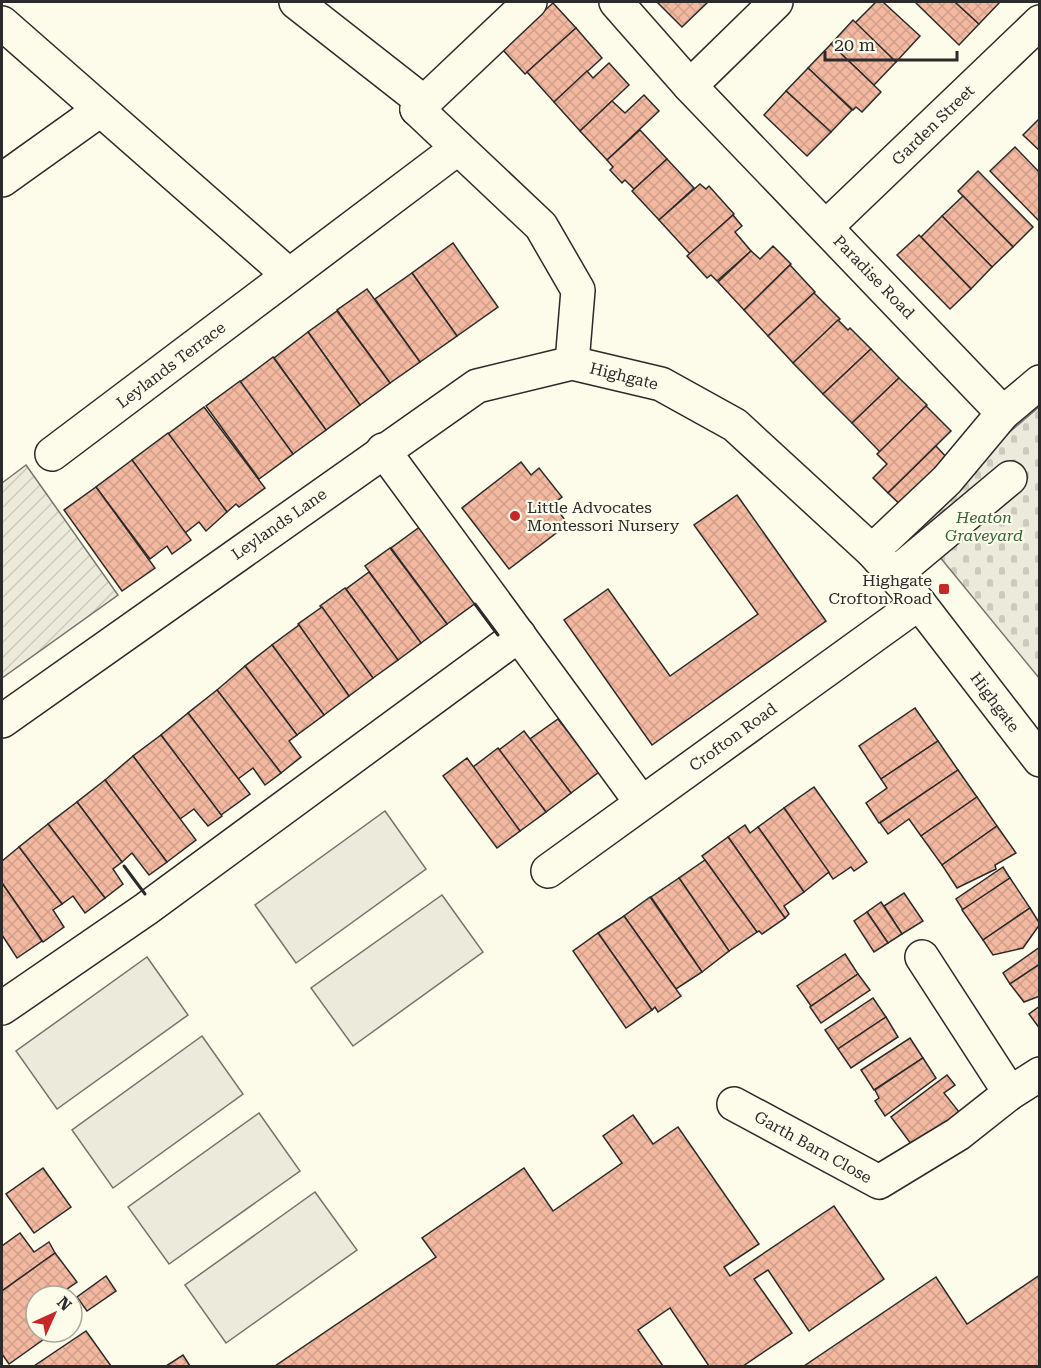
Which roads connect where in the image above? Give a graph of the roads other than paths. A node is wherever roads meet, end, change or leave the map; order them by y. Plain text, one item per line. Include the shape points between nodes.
1 (296, 2) edge
2 (506, 2) edge
3 (530, 2) edge
4 (616, 2) edge
5 (776, 2) edge
6 (1040, 22) edge
7 (2, 23) edge
8 (690, 86) junction
9 (419, 104) junction
10 (100, 110) junction
11 (458, 148) junction
12 (2, 180) edge
13 (826, 227) junction
14 (289, 275) junction
15 (572, 363) junction
16 (1040, 382) edge
17 (1003, 413) junction
18 (383, 450) junction
19 (52, 454) dead end
20 (1010, 478) dead end
21 (872, 550) junction
22 (894, 575) junction
23 (919, 603) junction
24 (519, 635) junction
25 (2, 721) edge
26 (1040, 760) edge
27 (641, 802) junction
28 (548, 871) dead end
29 (922, 957) dead end
30 (2, 1008) edge
31 (1040, 1074) edge
32 (1010, 1093) junction
33 (734, 1104) dead end

1 - 9 street, Highgate
2 - 9 street via 456,70
3 - 9 street
4 - 8 street, Paradise Road
5 - 8 street
6 - 13 street, Garden Street
7 - 10 street
8 - 13 street, Paradise Road
9 - 11 street, Highgate
10 - 12 street
10 - 14 street
11 - 14 street, Leylands Terrace
11 - 15 street, Highgate via 541,226 578,290
13 - 17 street, Paradise Road
14 - 19 street, Leylands Terrace
15 - 18 street, Leylands Lane via 477,386
15 - 21 street, Highgate via 661,384 735,425
16 - 17 street
17 - 21 street via 947,480
18 - 24 street
18 - 25 street, Leylands Lane
20 - 22 street
21 - 22 street, Highgate
22 - 23 street, Highgate
23 - 26 street, Highgate
23 - 27 street, Crofton Road
24 - 27 street
24 - 30 street via 146,909
27 - 28 street, Crofton Road
29 - 32 street
31 - 32 street, Garth Barn Close
32 - 33 street, Garth Barn Close via 958,1134 879,1182

